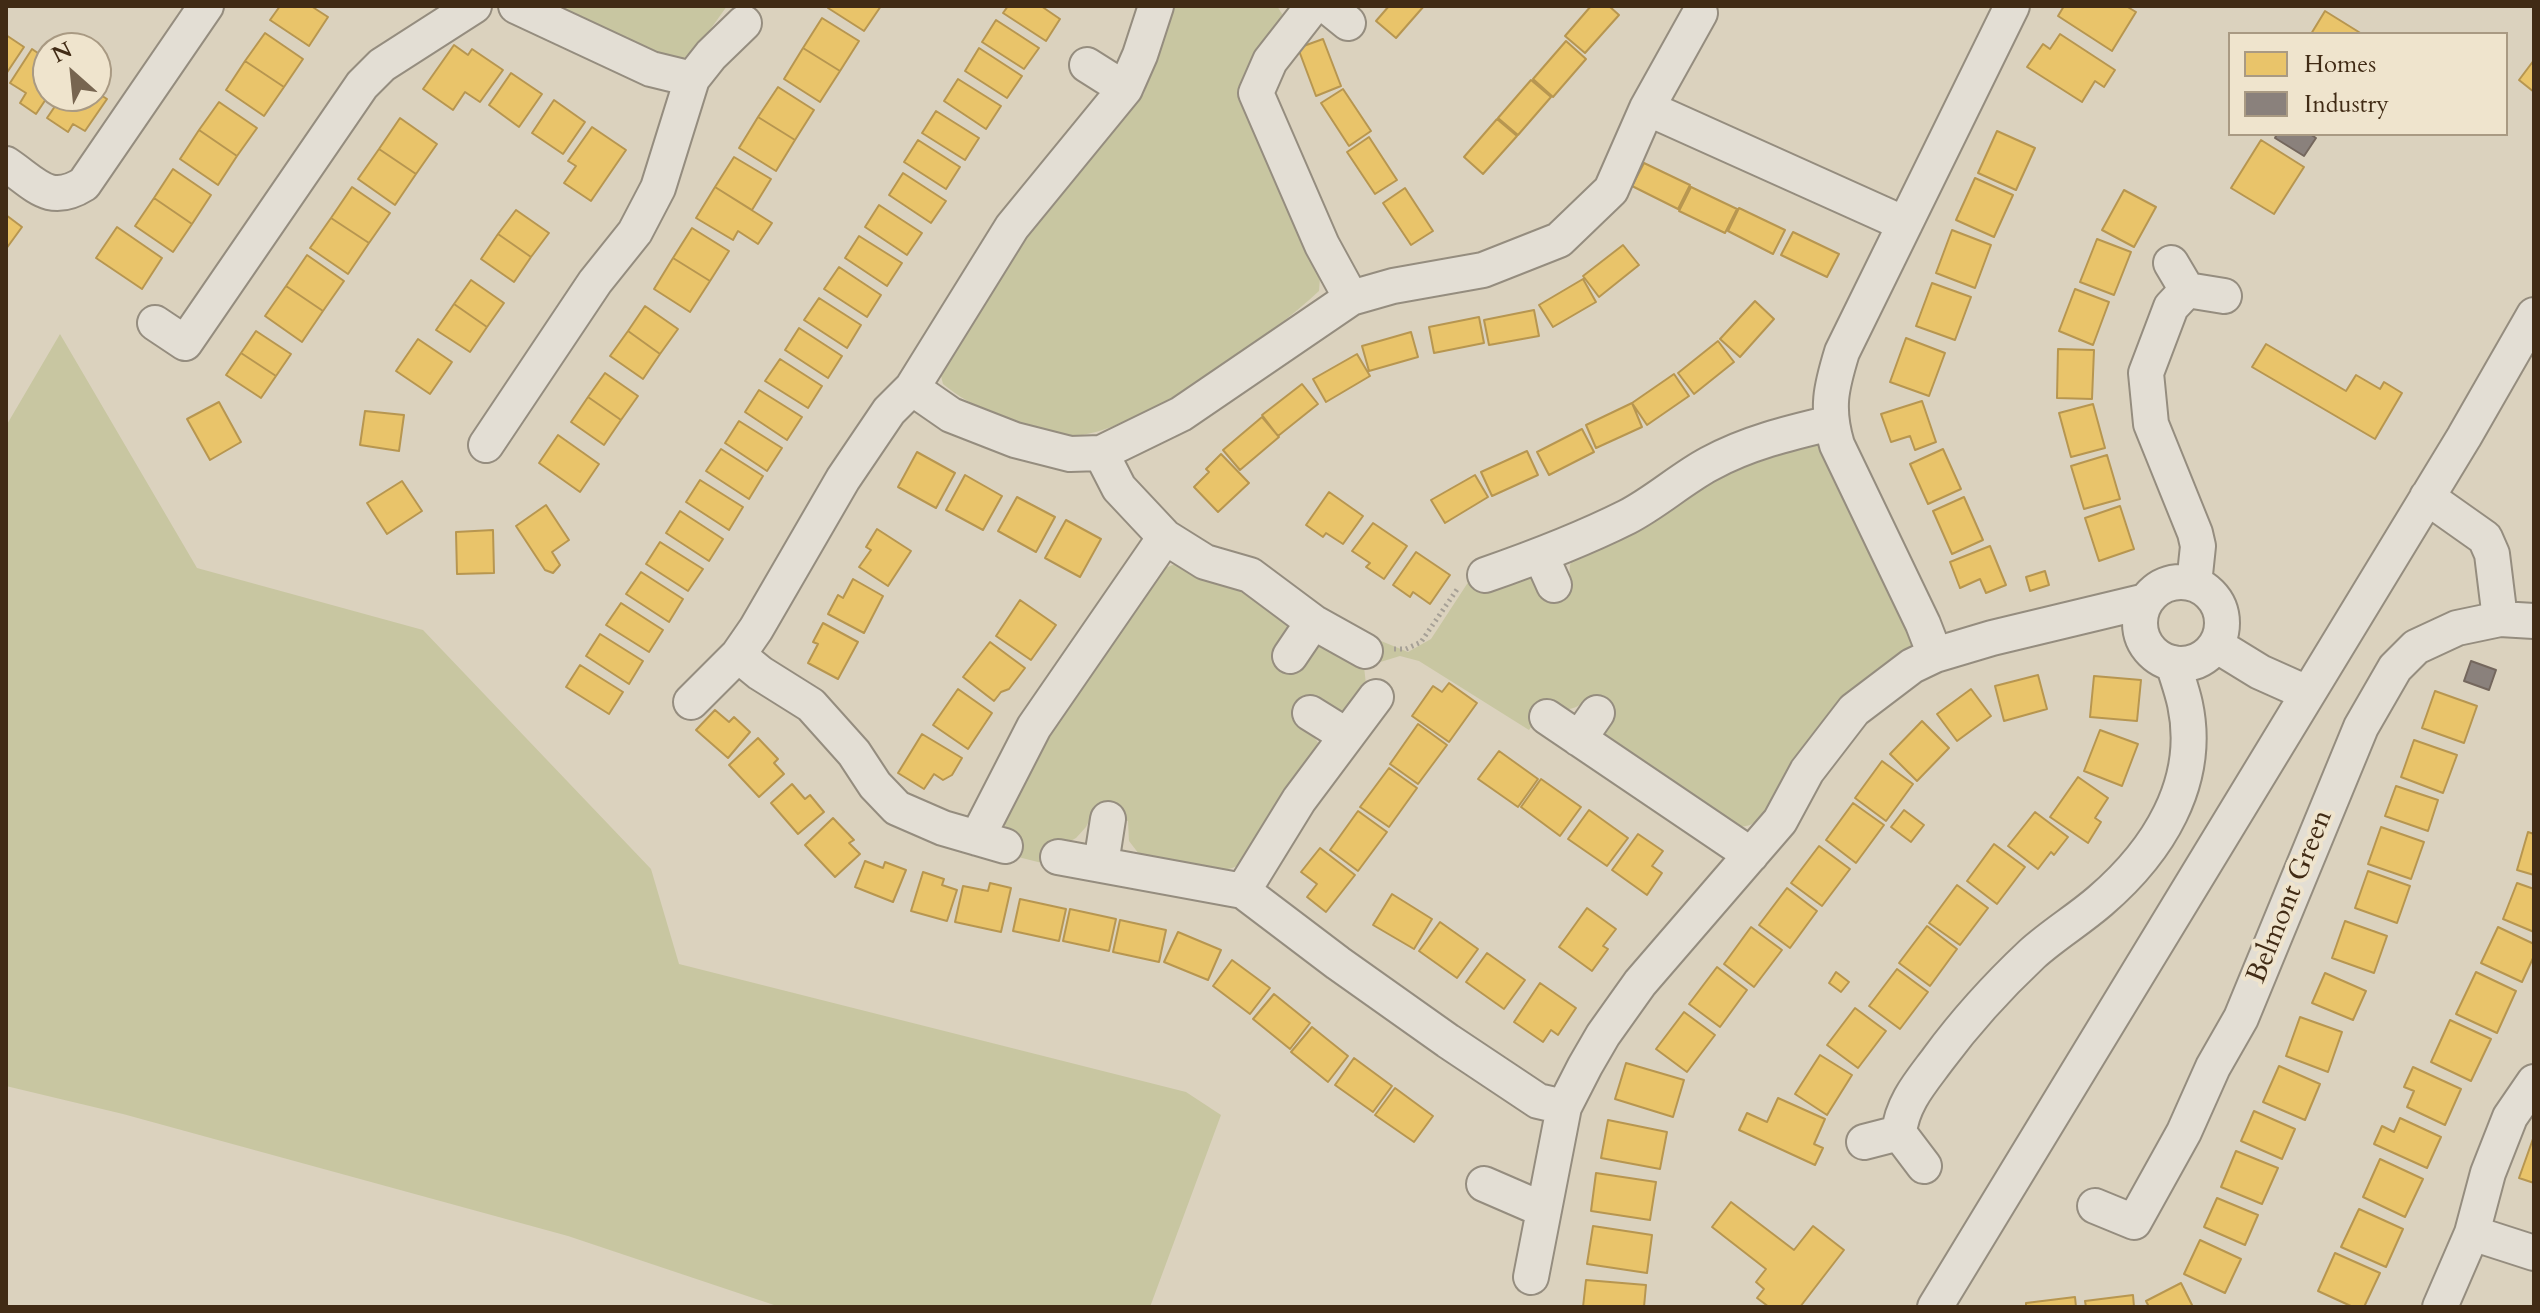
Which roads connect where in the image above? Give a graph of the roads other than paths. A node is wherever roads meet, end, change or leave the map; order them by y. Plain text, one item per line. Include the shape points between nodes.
1 (206, 6) edge
2 (474, 6) edge
3 (516, 6) edge
4 (1156, 6) edge
5 (1313, 6) edge
6 (2012, 6) edge
7 (1700, 13) dead end
8 (744, 23) dead end
9 (1087, 65) dead end
10 (692, 79) junction
11 (1125, 89) junction
12 (1647, 108) junction
13 (6, 164) edge
14 (1905, 224) junction
15 (2224, 296) dead end
16 (1351, 298) junction
17 (2534, 315) edge
18 (155, 323) dead end
19 (912, 388) junction
20 (1831, 423) junction
21 (486, 445) dead end
22 (1101, 453) junction
23 (2427, 497) junction
24 (1165, 537) junction
25 (1485, 575) road end
26 (2194, 584) junction
27 (2146, 601) junction
28 (2500, 619) junction
29 (2534, 621) edge
30 (1313, 622) junction
31 (2216, 645) junction
32 (1365, 651) road end
33 (738, 655) junction
34 (1935, 655) junction
35 (1290, 656) dead end
36 (2173, 663) junction
37 (2307, 693) junction
38 (1376, 697) dead end
39 (691, 702) dead end
40 (1310, 713) dead end
41 (1547, 717) dead end
42 (1347, 736) junction
43 (1108, 819) dead end
44 (1751, 855) junction
45 (1058, 857) dead end
46 (1101, 864) junction
47 (1243, 891) junction
48 (2534, 1082) edge
49 (1564, 1107) junction
50 (1899, 1133) junction
51 (1864, 1142) dead end
52 (1924, 1166) dead end
53 (1484, 1184) dead end
54 (2095, 1206) dead end
55 (1544, 1210) junction
56 (2472, 1233) junction
57 (2534, 1253) edge
58 (1531, 1277) dead end
59 (1935, 1307) edge
60 (2440, 1307) edge

1 - 13 street via 84,184 69,194 53,195
2 - 18 street via 382,65 362,85 185,343
3 - 10 street via 651,69
4 - 11 street
5 - 16 street via 1270,61 1256,93 1322,245
6 - 14 street
7 - 12 street
8 - 10 street
9 - 11 street
10 - 21 street via 658,188 635,232 595,282
11 - 19 street via 1012,227
12 - 14 street
12 - 16 street via 1611,190 1559,240 1483,270
14 - 20 street via 1842,352 1832,382
15 - 26 street via 2179,276 2146,373 2151,424 2198,546
16 - 22 street via 1181,414
17 - 23 street
19 - 22 street via 951,415 1015,440 1070,454
19 - 33 street via 889,411 843,479
20 - 25 street via 1721,458 1548,570
20 - 34 street
22 - 24 street via 1119,488
23 - 28 street via 2485,538
23 - 37 street
24 - 30 street via 1205,562 1250,575
24 - 33 street via 1034,727 991,842 897,808 811,705
26 - 27 street via 2168,584
26 - 31 street via 2220,609
27 - 34 street
27 - 36 street via 2141,613 2143,639 2161,659
28 - 29 street, Belmont Green
28 - 54 street, Belmont Green via 2457,628 2416,647 2395,668 2361,727 2241,1018 2134,1222
30 - 32 street
30 - 35 street
31 - 36 street via 2198,661
31 - 37 street
33 - 39 street
34 - 44 street via 1854,710
36 - 50 street via 2185,705 2188,754 2166,825 2131,873 2033,954 1959,1030 1907,1102
37 - 59 street
38 - 42 street
40 - 42 street
41 - 44 street via 1588,726
42 - 47 street via 1299,800
43 - 46 street
44 - 49 street via 1640,983 1603,1035
45 - 46 street
46 - 47 street
47 - 49 street via 1448,1041 1538,1101
48 - 56 street via 2510,1117
49 - 55 street
50 - 51 street
50 - 52 street
53 - 55 street
55 - 58 street
56 - 57 street
56 - 60 street

